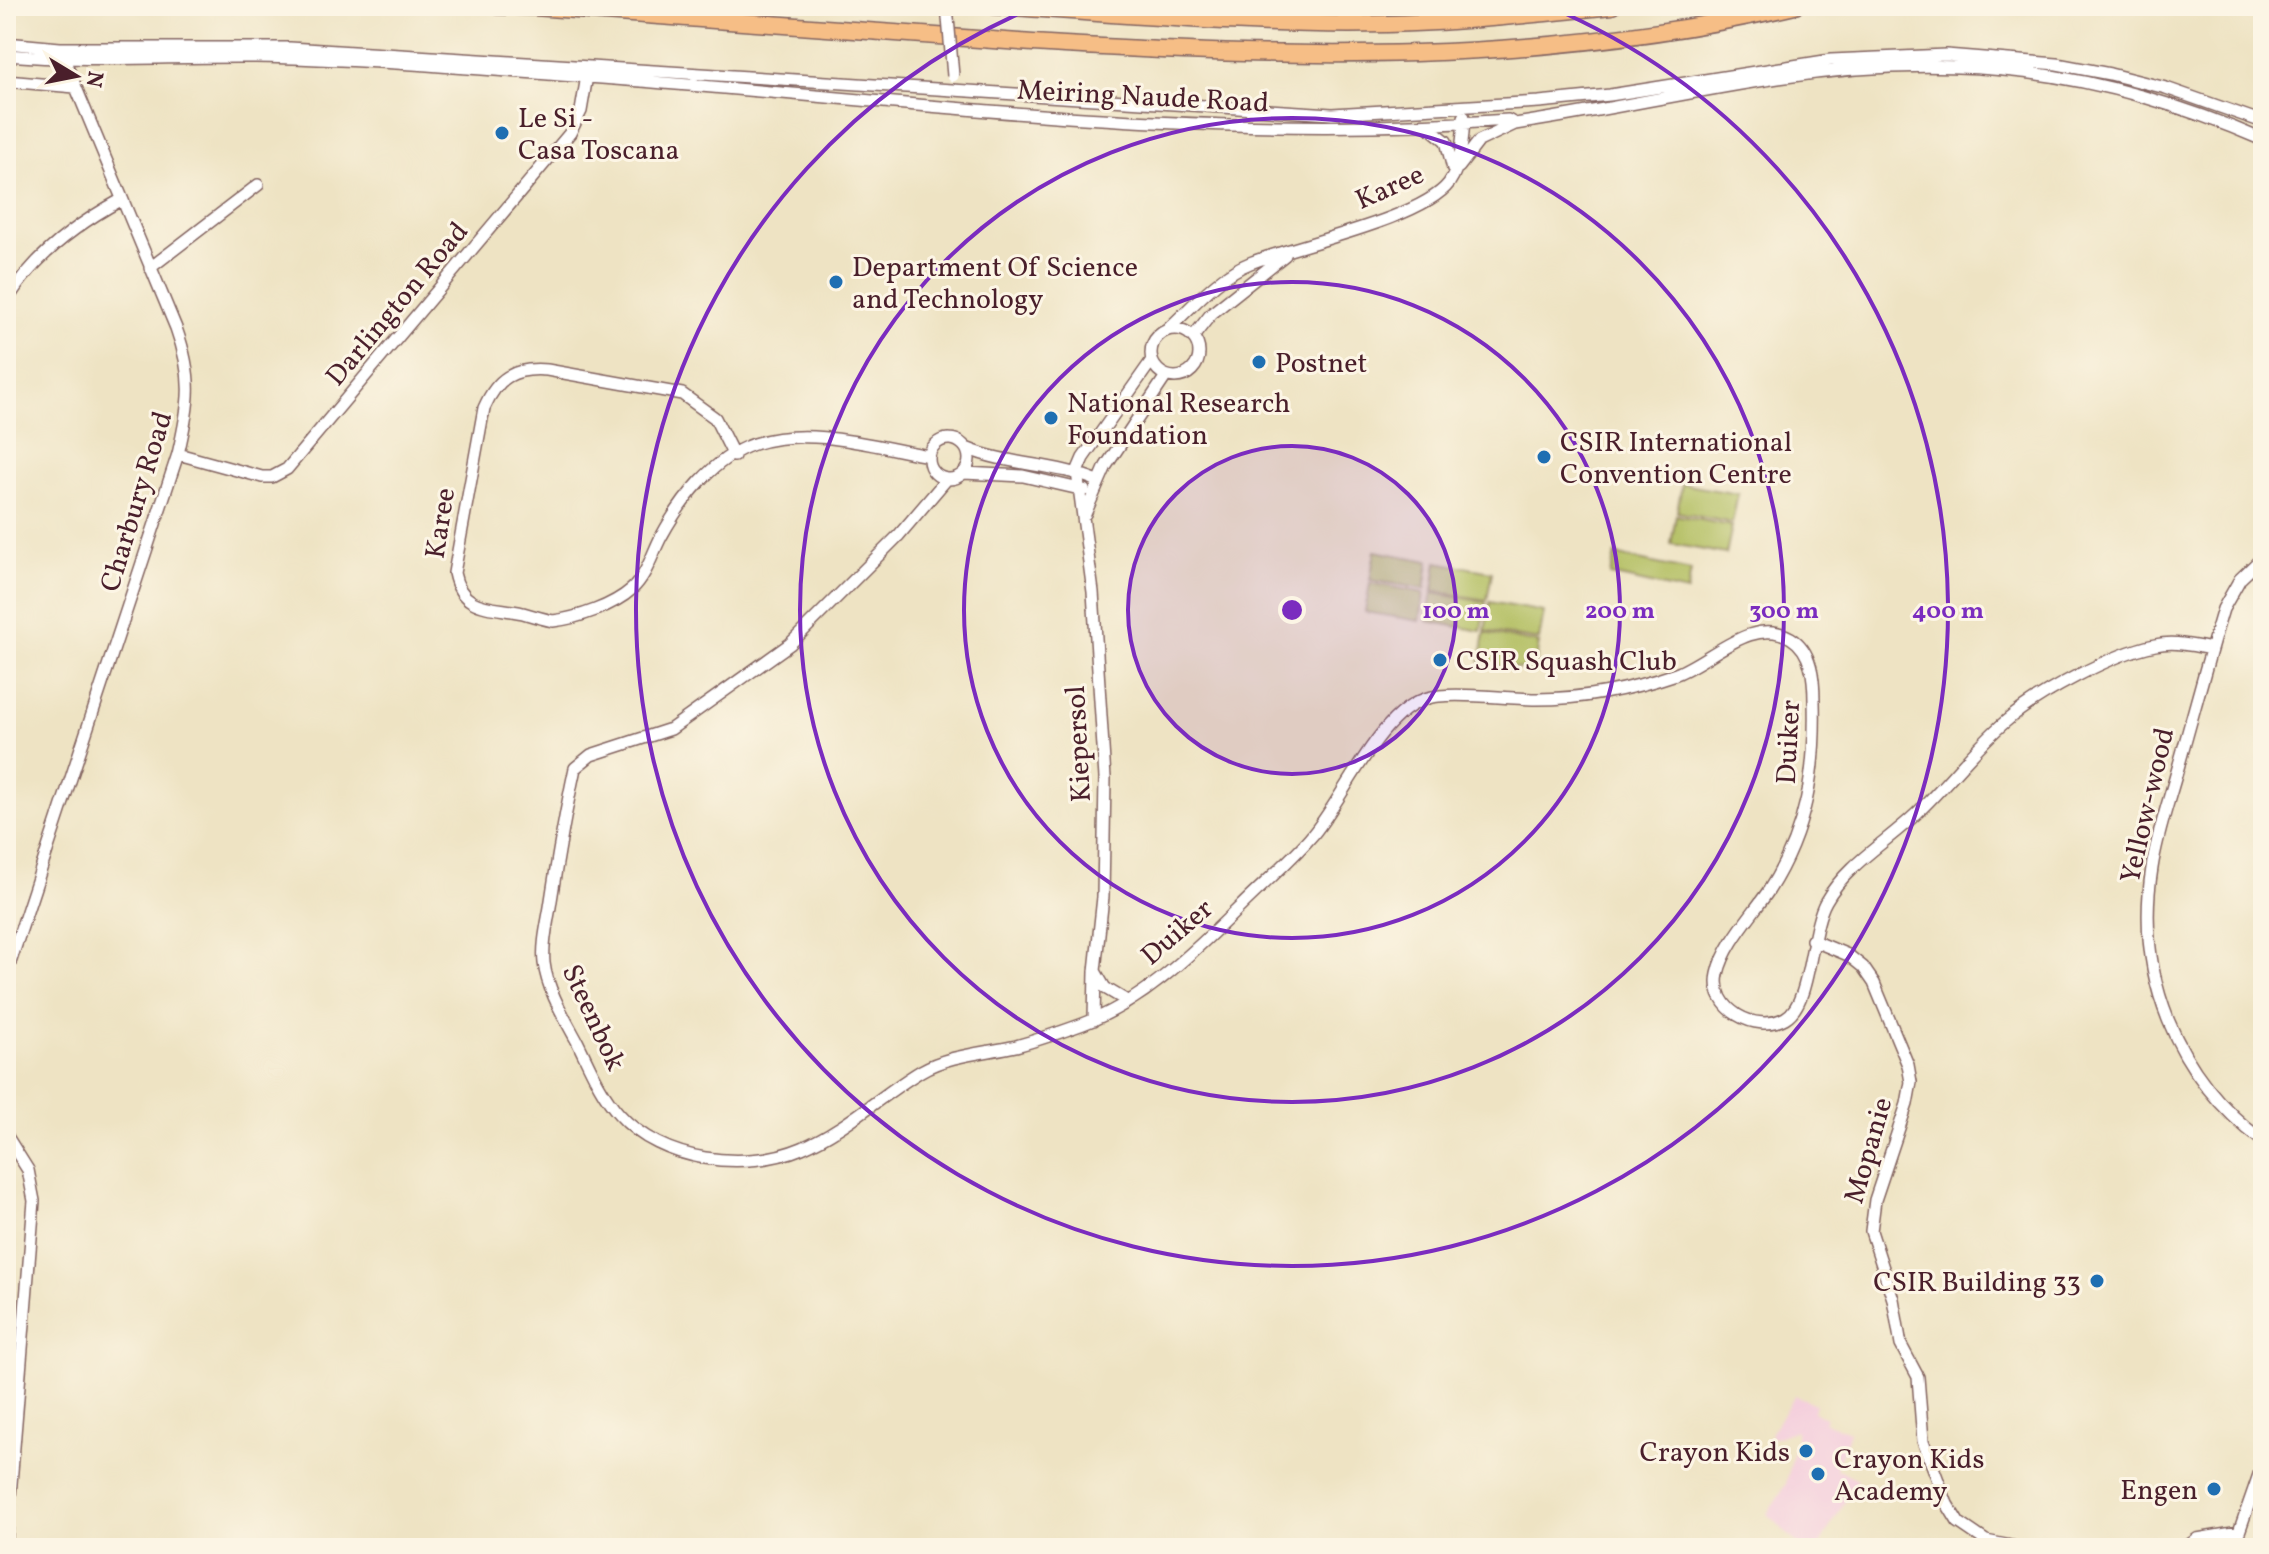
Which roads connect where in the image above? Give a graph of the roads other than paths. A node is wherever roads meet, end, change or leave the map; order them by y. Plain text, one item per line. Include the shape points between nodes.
1 (497, 6) edge
2 (520, 6) edge
3 (947, 6) edge
4 (994, 6) edge
5 (1612, 6) edge
6 (1795, 6) edge
7 (531, 7) edge
8 (6, 43) edge
9 (62, 54) junction
10 (6, 55) edge
11 (588, 72) junction
12 (6, 81) edge
13 (75, 87) junction
14 (953, 90) junction
15 (954, 109) junction
16 (1464, 109) junction
17 (2263, 122) edge
18 (1463, 123) junction
19 (1515, 124) junction
20 (1426, 125) junction
21 (2263, 140) edge
22 (1454, 174) junction
23 (258, 185) dead end
24 (121, 200) junction
25 (1288, 252) junction
26 (150, 268) junction
27 (1218, 284) junction
28 (1230, 297) junction
29 (6, 302) edge
30 (1168, 329) junction
31 (1193, 337) junction
32 (1152, 360) junction
33 (1166, 376) junction
34 (966, 448) junction
35 (178, 454) junction
36 (734, 456) junction
37 (929, 456) junction
38 (933, 472) junction
39 (1077, 472) junction
40 (964, 473) junction
41 (946, 480) junction
42 (1095, 486) junction
43 (1077, 488) junction
44 (925, 504) junction
45 (1085, 515) junction
46 (2263, 557) edge
47 (2211, 649) junction
48 (1812, 940) junction
49 (1095, 971) junction
50 (6, 975) edge
51 (1127, 1001) junction
52 (1094, 1020) junction
53 (6, 1135) edge
54 (2263, 1141) edge
55 (2263, 1463) edge
56 (6, 1545) edge
57 (2021, 1548) edge
58 (2185, 1548) edge

1 - 7 highway
2 - 7 highway
3 - 14 street, bridge
4 - 5 highway via 1348,24 1513,17
6 - 7 highway via 1680,29 1531,48 1342,56 1173,52
8 - 9 street, Meiring Naude Road
9 - 10 street, Meiring Naude Road
9 - 11 street, Meiring Naude Road
9 - 13 street, Charbury Road
11 - 14 street, Meiring Naude Road
11 - 15 street, Meiring Naude Road
11 - 35 street, Darlington Road via 581,111 570,133 287,469 262,477
12 - 13 street
13 - 24 street, Charbury Road
14 - 15 street
14 - 16 street, Meiring Naude Road via 1332,114
15 - 20 street, Meiring Naude Road via 1312,127
16 - 17 street, Meiring Naude Road via 1610,95 1831,60 1946,55 2110,74
16 - 18 street, Karee
18 - 19 street, Meiring Naude Road
18 - 20 street, Meiring Naude Road
18 - 22 street, Karee
19 - 21 street, Meiring Naude Road via 1776,78 1941,66 2046,73 2107,84 2176,104
19 - 22 street via 1479,141
20 - 22 street via 1446,141
22 - 25 street, Karee via 1426,201
23 - 26 street
24 - 26 street, Charbury Road
24 - 29 street via 40,256
25 - 27 street, Karee via 1247,264
25 - 28 street, Karee
26 - 35 street, Charbury Road via 188,363 189,406
27 - 28 street
27 - 30 street, Karee
28 - 31 street, Karee
30 - 31 street via 1182,329
30 - 32 street via 1152,344
31 - 33 street via 1199,357 1195,367 1182,376
32 - 33 street
32 - 39 street
33 - 42 street
34 - 37 street via 947,439 935,444
34 - 39 street via 1021,465
34 - 40 street via 969,461
35 - 50 street, Charbury Road
36 - 36 street, Karee via 715,418 682,394 530,368 505,376 484,408 454,573 457,587 472,604 553,621 602,606 631,590 690,492
36 - 37 street, Karee via 752,445 799,437
37 - 38 street
38 - 41 street
38 - 44 street
39 - 42 street
39 - 43 street
40 - 41 street
40 - 43 street via 1023,476
41 - 44 street
42 - 43 street
42 - 45 street
43 - 45 street
44 - 52 street, Steenbok via 810,626 735,686 671,729 580,761 551,899 545,972 621,1118 681,1153 741,1161 805,1147 931,1065 1028,1043
45 - 49 street, Kiepersol via 1105,778 1103,897
46 - 47 street, Yellow-wood via 2233,589
47 - 48 street, Duiker via 2175,643 2142,648 2017,712 1927,805 1845,876 1822,908
47 - 54 street, Yellow-wood via 2154,857 2148,901 2150,957 2161,1003 2190,1065 2213,1097
48 - 51 street, Duiker via 1802,997 1789,1015 1776,1022 1752,1020 1723,1002 1717,985 1720,967 1791,851 1813,775 1811,669 1805,651 1784,634 1765,632 1734,642 1687,670 1620,689 1543,699 1434,696 1413,702 1393,718 1307,842 1174,970
48 - 57 street, Mopanie via 1863,967 1908,1065 1907,1104 1875,1200 1871,1231 1901,1345 1918,1377 1923,1441 1958,1522 1986,1541
49 - 51 street via 1105,988
49 - 52 street, Kiepersol
51 - 52 street, Duiker
53 - 56 street via 28,1170 34,1201
55 - 58 street via 2239,1532 2197,1539

